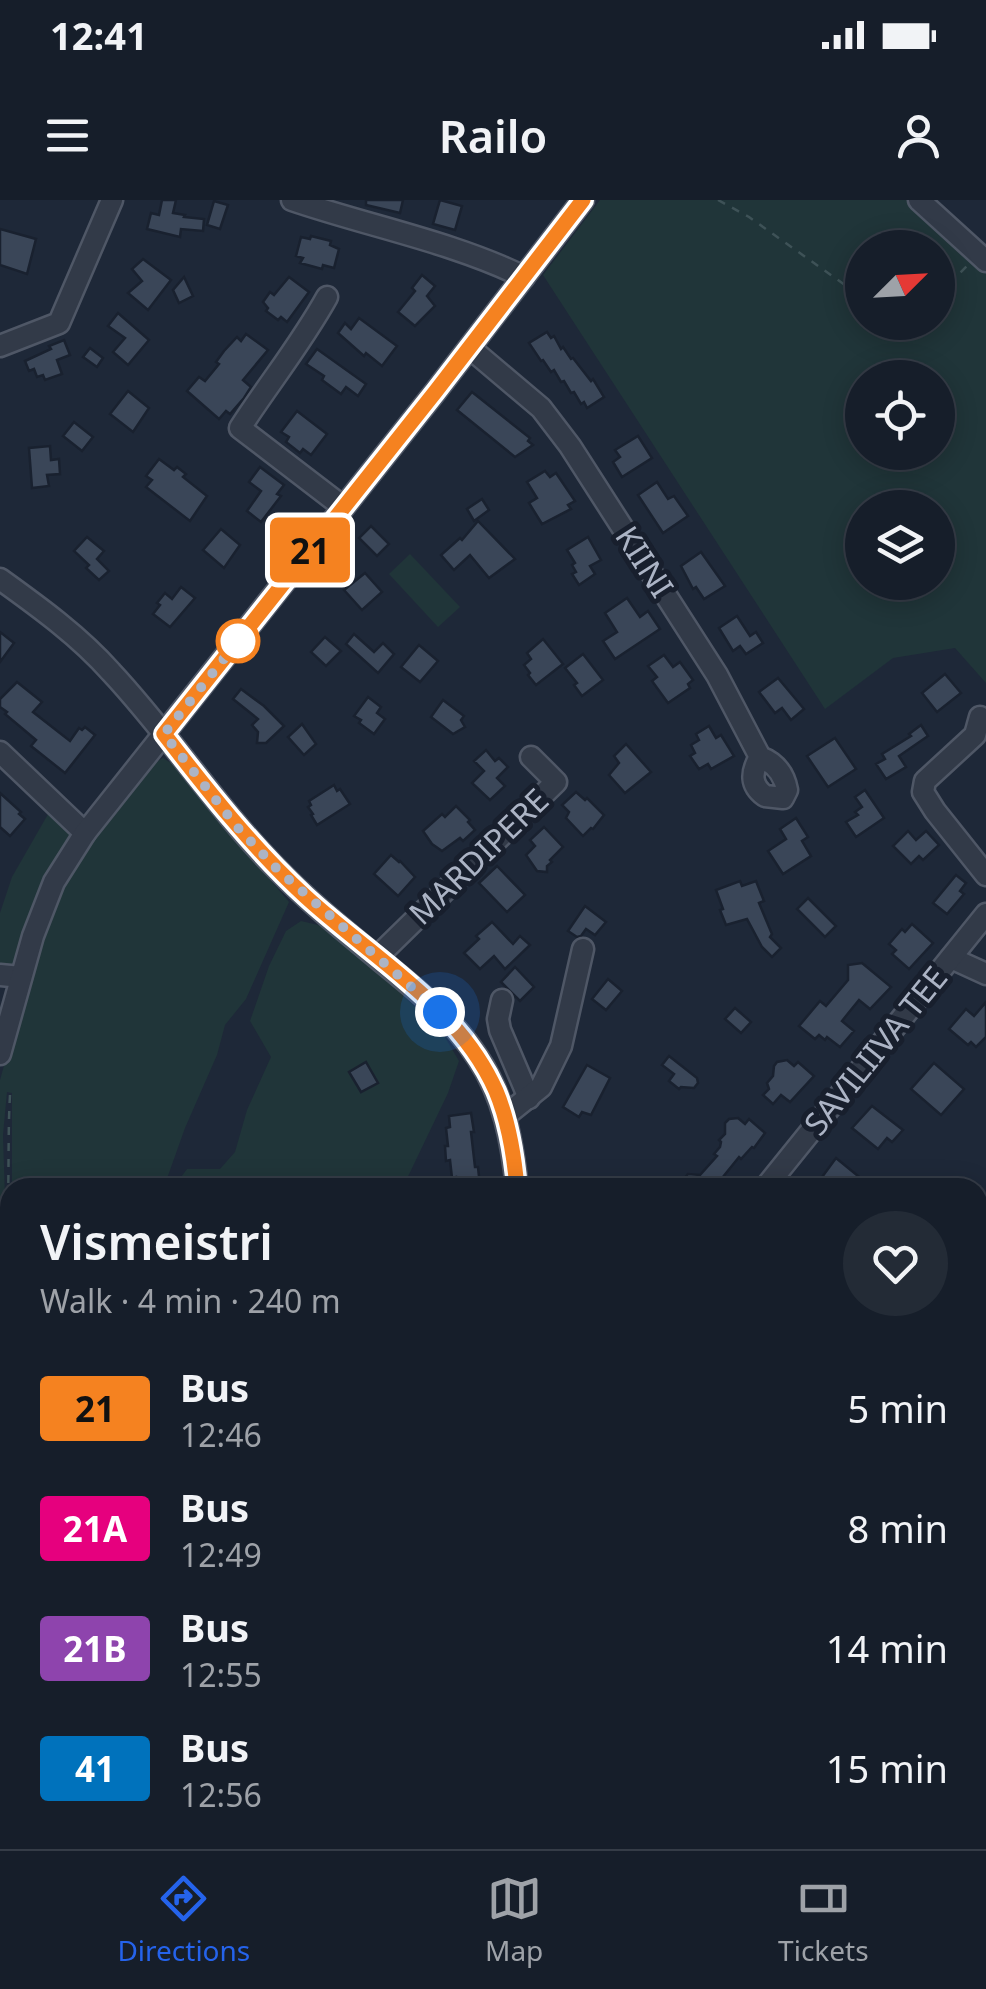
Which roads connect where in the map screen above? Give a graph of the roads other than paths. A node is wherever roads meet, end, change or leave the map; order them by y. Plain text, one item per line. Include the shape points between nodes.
1 (112, 200) edge
2 (292, 200) edge
3 (583, 200) edge
4 (919, 200) edge
5 (984, 260) edge
6 (524, 277) junction
7 (328, 297) dead end
8 (0, 346) edge
9 (470, 348) junction
10 (343, 506) junction
11 (0, 579) edge
12 (980, 717) dead end
13 (164, 734) junction
14 (0, 752) edge
15 (531, 757) dead end
16 (786, 796) dead end
17 (84, 832) junction
18 (986, 875) edge
19 (986, 914) edge
20 (583, 949) dead end
21 (377, 957) junction
22 (952, 958) junction
23 (986, 974) edge
24 (10, 976) edge
25 (502, 1000) dead end
26 (0, 1054) edge
27 (529, 1098) junction
28 (505, 1116) junction
29 (516, 1178) edge
30 (772, 1178) edge

1 - 8 street via 58,323
2 - 6 street via 489,259
3 - 6 street
4 - 5 street
6 - 9 street
7 - 10 street via 240,428
9 - 10 street
9 - 16 street, KIINI via 562,434 717,675 760,756 780,771
10 - 13 street
11 - 13 street via 96,657
12 - 18 street via 975,735 924,781 922,792
13 - 17 street
13 - 21 street via 278,870
14 - 17 street
15 - 21 street, MARDIPERE via 556,782
17 - 24 street
19 - 22 street, SAVILIIVA TEE
20 - 27 street via 561,1046
21 - 28 street via 459,1031
22 - 23 street
22 - 30 street, SAVILIIVA TEE
24 - 26 street
25 - 27 street via 498,1019
27 - 28 street
28 - 29 street

